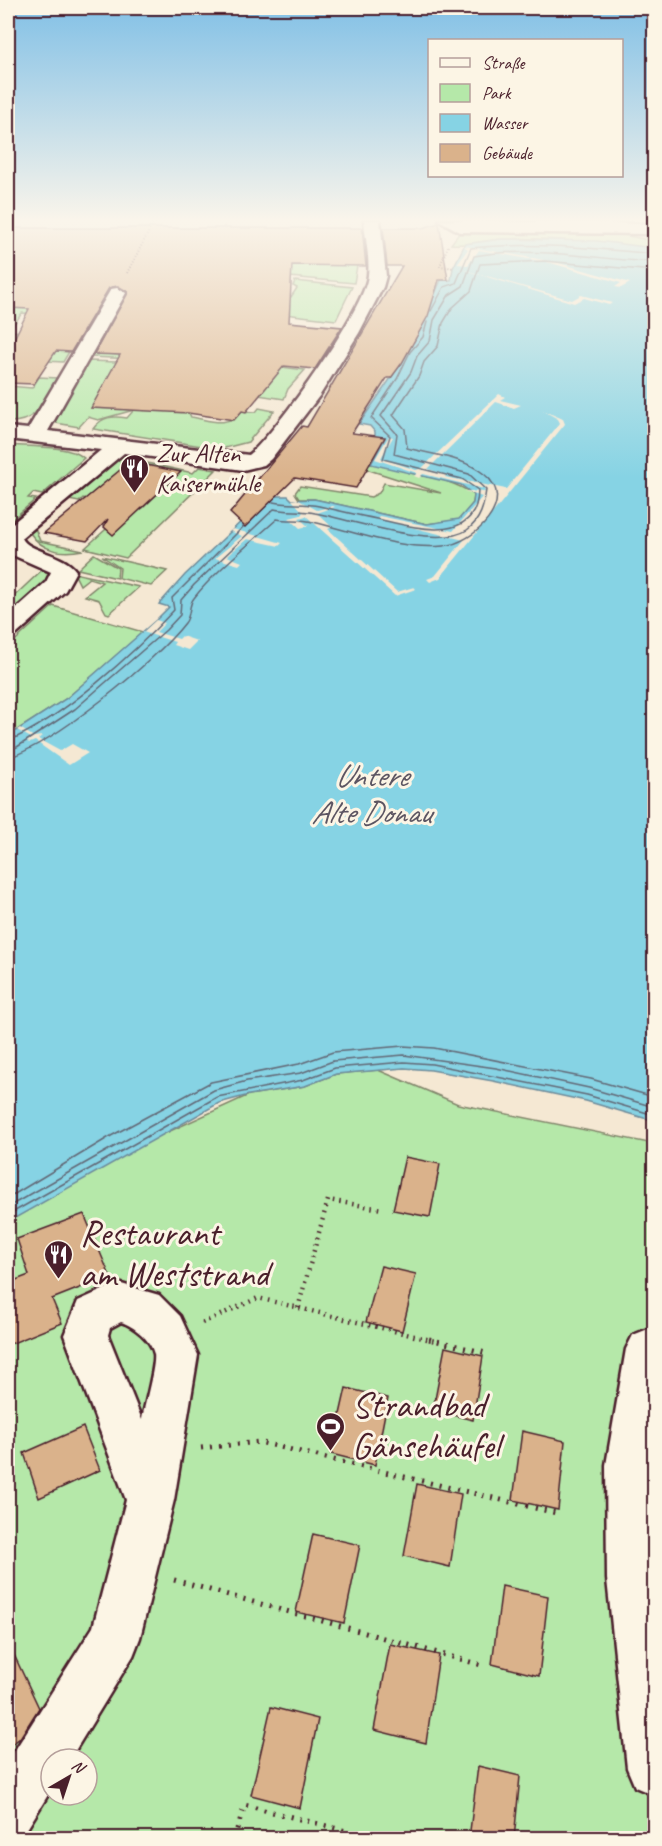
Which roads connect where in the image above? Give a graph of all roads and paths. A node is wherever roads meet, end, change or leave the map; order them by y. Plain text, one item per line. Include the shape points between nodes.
1 (109, 306) edge
2 (364, 306) edge
3 (8, 433) edge
4 (34, 435) junction
5 (119, 446) junction
6 (8, 629) edge
7 (382, 1209) dead end
8 (298, 1309) junction
9 (169, 1339) junction
10 (648, 1349) dead end
11 (490, 1354) dead end
12 (160, 1452) junction
13 (150, 1500) junction
14 (560, 1514) dead end
15 (132, 1569) junction
16 (485, 1666) dead end
17 (654, 1768) edge
18 (8, 1810) edge
19 (234, 1839) edge
20 (373, 1839) edge

1 - 4 street
2 - 5 street via 310,395 256,460 243,463
3 - 4 street
4 - 5 street
5 - 6 street via 11,537 10,543 17,550 50,559 64,571 56,586
7 - 8 path via 328,1200
8 - 9 path via 258,1298
8 - 11 path
9 - 12 street via 176,1355
9 - 13 street via 144,1309 118,1302 93,1315 86,1335
10 - 17 street via 630,1476 633,1579
12 - 13 street
12 - 14 path via 259,1442
13 - 15 street
15 - 16 path
15 - 18 street via 115,1638
19 - 20 path via 245,1805

